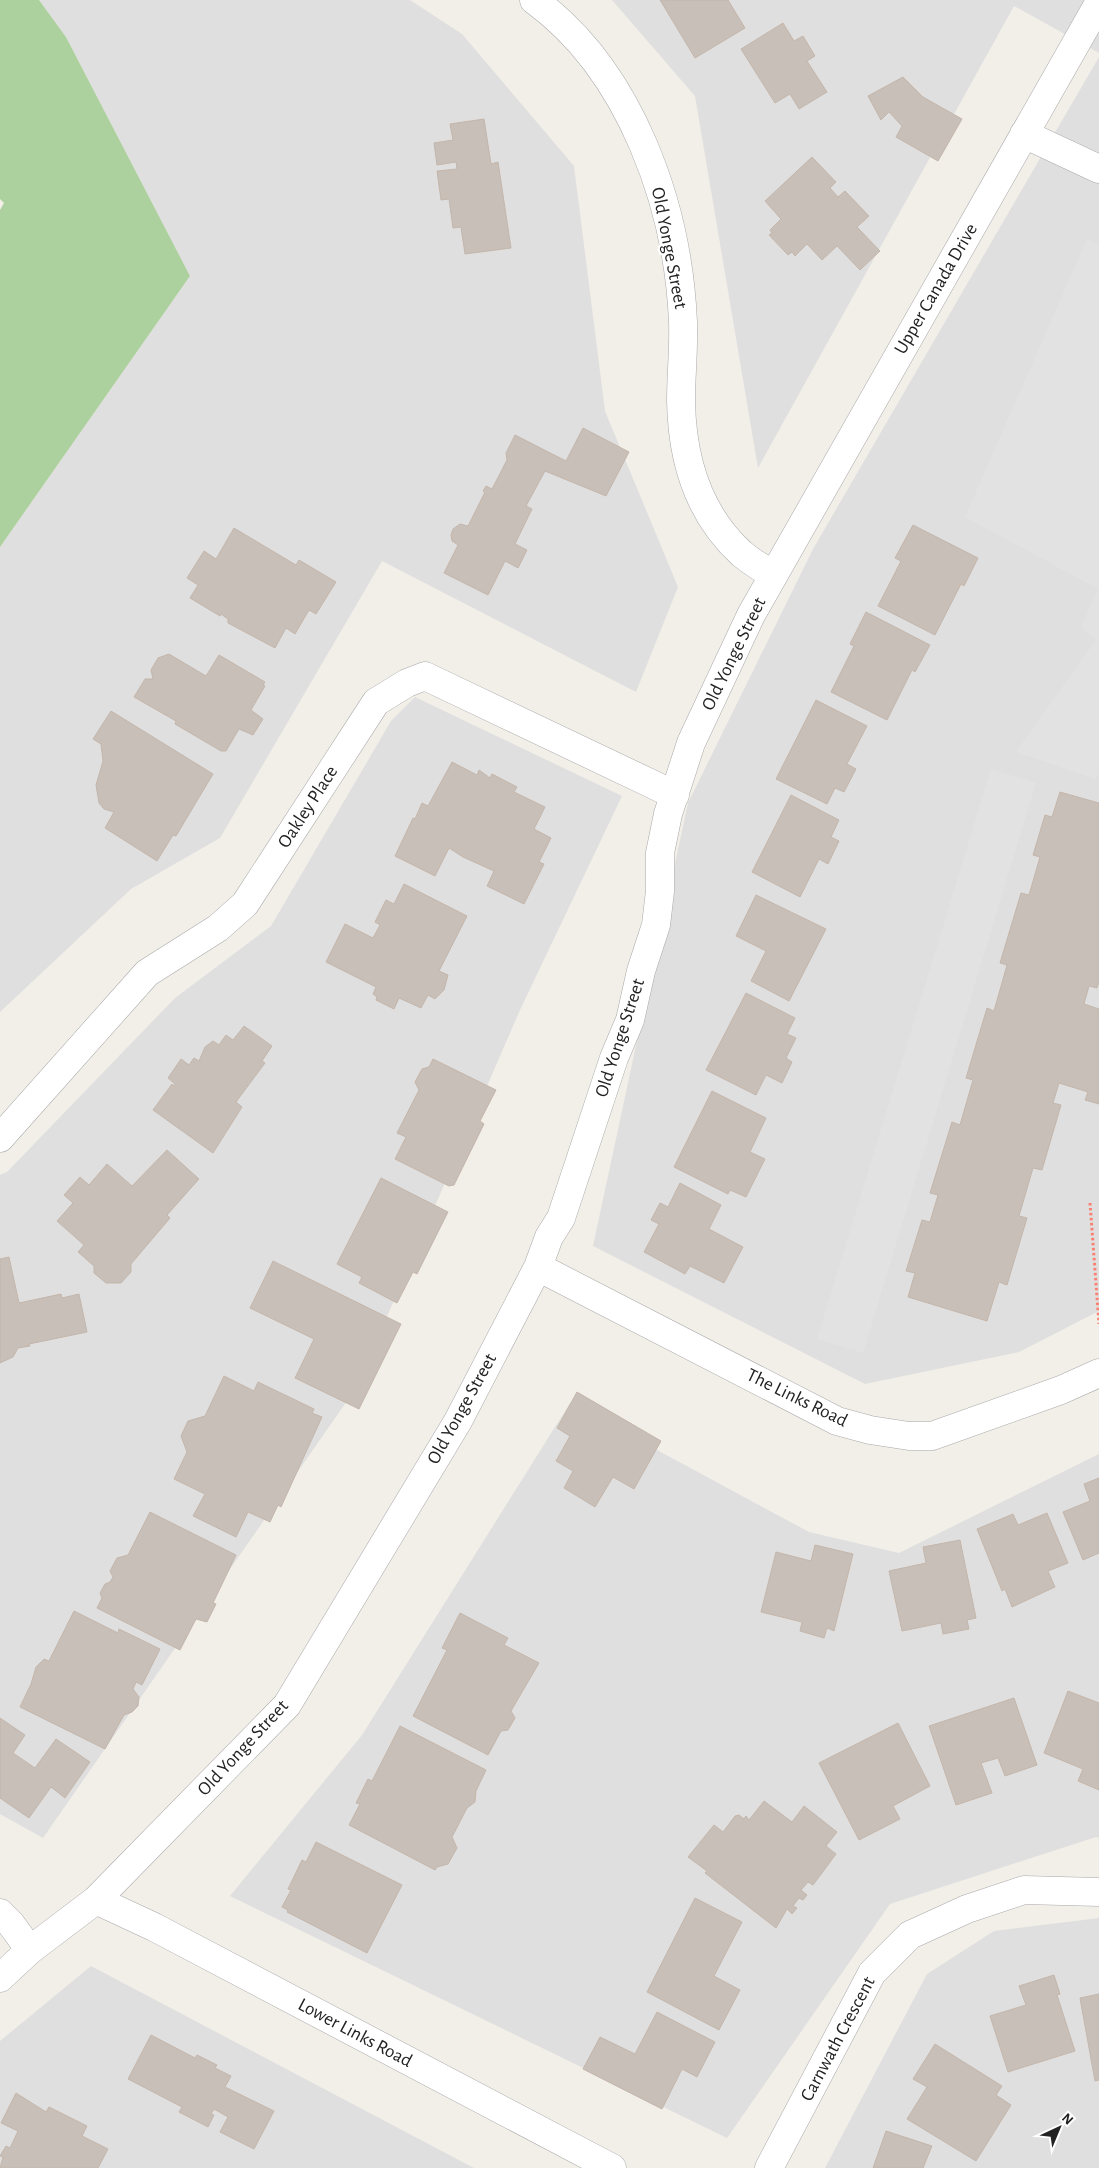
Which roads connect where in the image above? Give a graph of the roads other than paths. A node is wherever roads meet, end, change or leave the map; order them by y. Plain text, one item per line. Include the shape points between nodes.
1 (534, 0) edge
2 (1099, 3) edge
3 (1024, 134) junction
4 (1099, 169) edge
5 (773, 576) junction
6 (675, 795) junction
7 (0, 1138) edge
8 (538, 1267) junction
9 (1099, 1373) edge
10 (1099, 1892) edge
11 (96, 1900) junction
12 (0, 1913) edge
13 (30, 1950) junction
14 (0, 1978) edge
15 (612, 2168) edge
16 (769, 2168) edge

1 - 5 street, Old Yonge Street via 581,42 610,80 650,163 663,198 678,280 683,321 681,403 694,481 703,506 716,526 744,555
2 - 3 street, Upper Canada Drive
3 - 4 street
3 - 5 street, Upper Canada Drive
5 - 6 street, Old Yonge Street via 735,646 692,743
6 - 7 street, Oakley Place via 425,676 407,683 376,702 245,904 218,928 139,981
6 - 8 street, Old Yonge Street via 660,852 656,925 630,1020 614,1058 561,1218 549,1237
8 - 9 street, The Links Road via 837,1421 870,1430 932,1436
8 - 11 street, Old Yonge Street via 458,1421 287,1705
10 - 16 street, Carnwath Crescent via 1024,1890 967,1909 910,1935 872,1973
11 - 13 street, Old Yonge Street
11 - 15 street, Lower Links Road via 154,1927
12 - 13 street
13 - 14 street, Old Yonge Street

